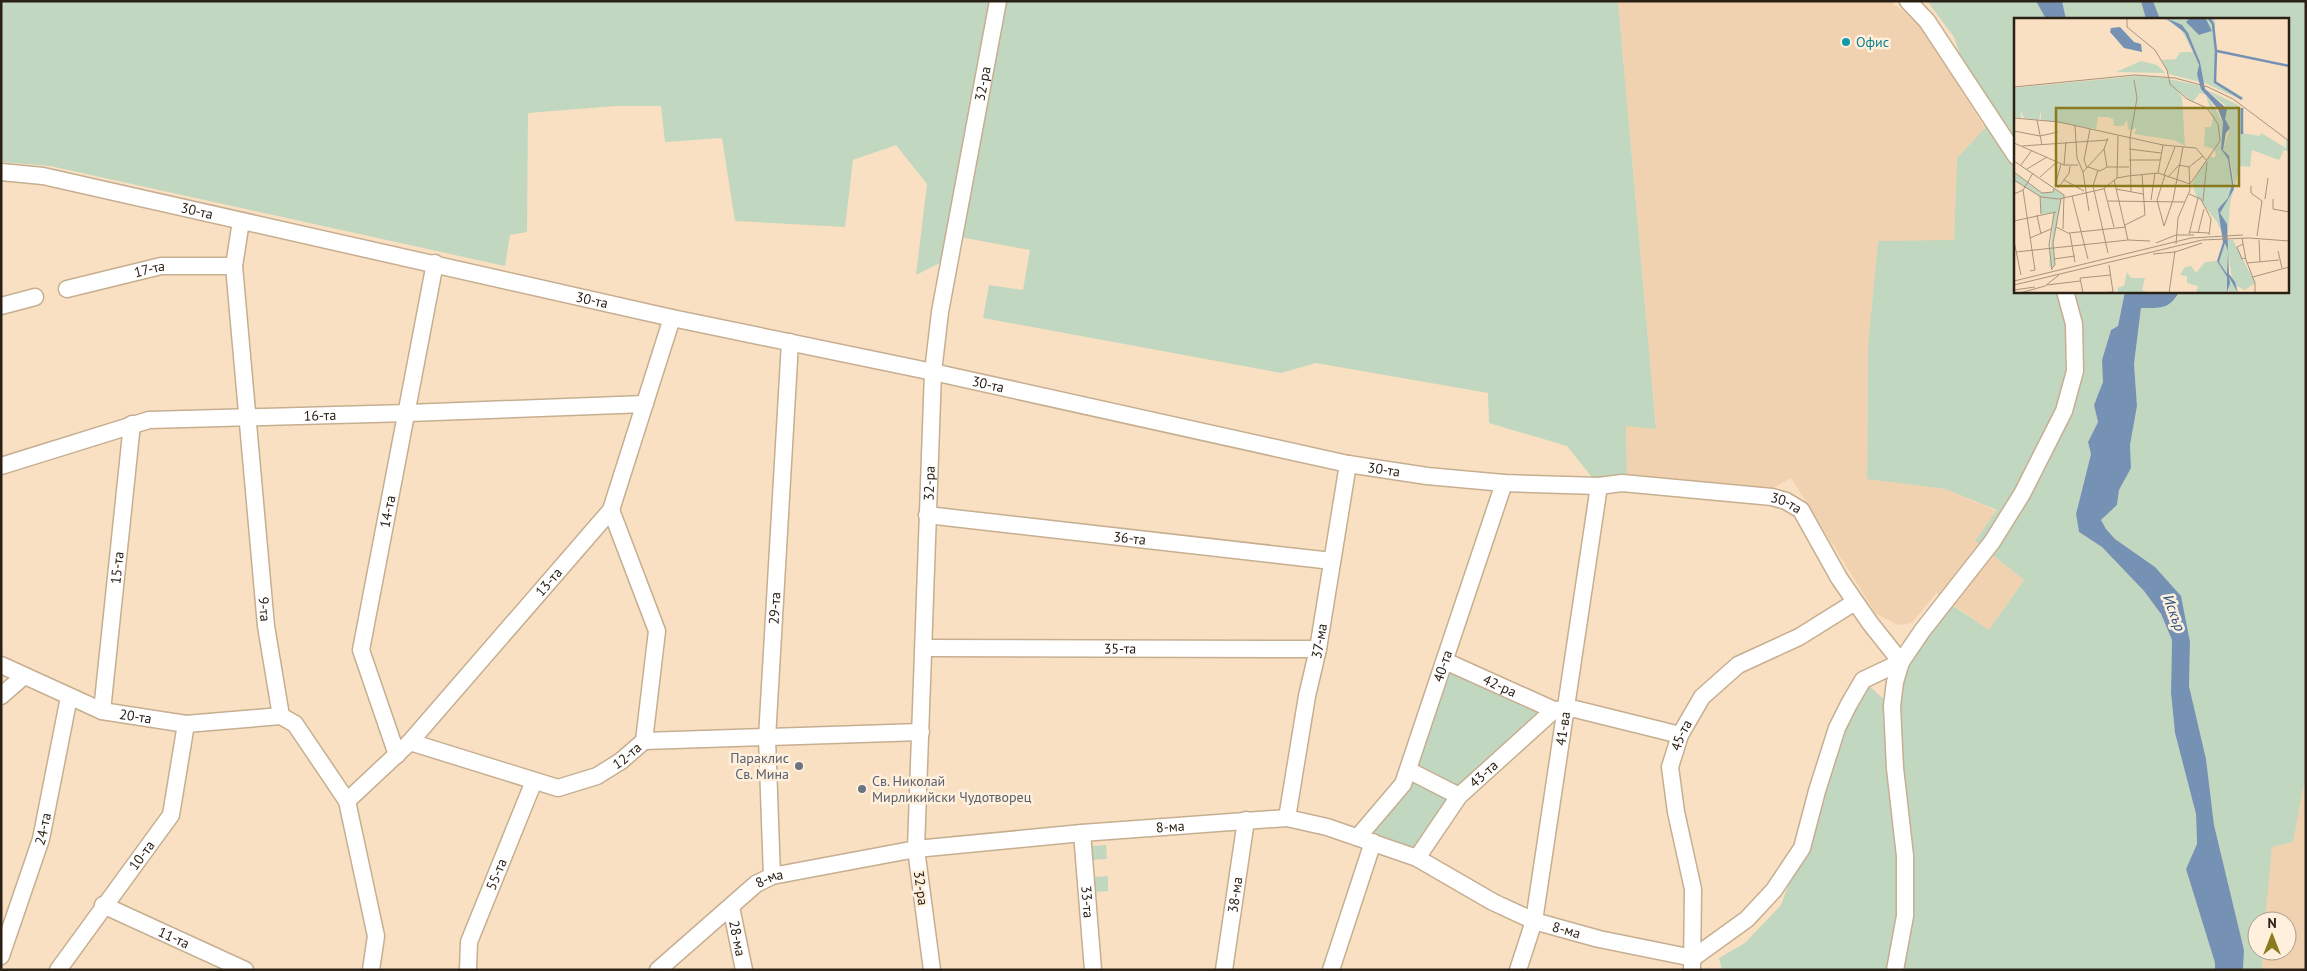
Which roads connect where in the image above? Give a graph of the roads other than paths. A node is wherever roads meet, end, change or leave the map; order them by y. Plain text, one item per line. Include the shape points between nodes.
1 (998, 1) edge
2 (1908, 1) edge
3 (2014, 153) edge
4 (1, 172) edge
5 (241, 221) junction
6 (434, 263) junction
7 (234, 266) junction
8 (67, 289) dead end
9 (2065, 292) edge
10 (35, 297) dead end
11 (1, 306) edge
12 (672, 318) junction
13 (790, 342) junction
14 (933, 372) junction
15 (645, 404) junction
16 (408, 413) junction
17 (248, 418) junction
18 (132, 424) junction
19 (1348, 464) junction
20 (1, 466) edge
21 (1504, 484) junction
22 (1599, 486) junction
23 (611, 510) junction
24 (927, 515) junction
25 (1332, 561) junction
26 (1855, 602) junction
27 (924, 648) junction
28 (1318, 649) junction
29 (1445, 661) junction
30 (1901, 662) junction
31 (1, 665) edge
32 (24, 676) junction
33 (1, 696) edge
34 (69, 697) junction
35 (1560, 709) junction
36 (102, 711) junction
37 (281, 716) junction
38 (186, 724) junction
39 (921, 732) junction
40 (1680, 735) junction
41 (767, 738) junction
42 (644, 741) junction
43 (410, 742) junction
44 (397, 755) junction
45 (1408, 770) junction
46 (530, 788) junction
47 (1459, 796) junction
48 (348, 801) junction
49 (1287, 818) junction
50 (1246, 820) junction
51 (1082, 833) junction
52 (1365, 839) junction
53 (916, 849) junction
54 (1417, 858) junction
55 (772, 876) junction
56 (103, 906) junction
57 (731, 907) junction
58 (1534, 921) junction
59 (1, 956) edge
60 (1692, 964) edge
61 (58, 970) edge
62 (245, 970) edge
63 (371, 970) edge
64 (468, 970) edge
65 (658, 970) edge
66 (744, 970) edge
67 (932, 970) edge
68 (1093, 970) edge
69 (1224, 970) edge
70 (1331, 970) edge
71 (1518, 970) edge
72 (1895, 970) edge

1 - 14 street, 32-ра via 940,312
2 - 3 street via 1927,21
4 - 5 street, 30-та via 42,176
5 - 6 street, 30-та
5 - 7 street, 9-та
6 - 12 street, 30-та
6 - 16 street, 14-та
7 - 8 street, 17-та via 161,266
7 - 17 street, 9-та
9 - 30 street via 2074,324 2075,371 2064,410 2022,494 1992,542
10 - 11 street
12 - 13 street, 30-та
12 - 15 street, 13-та
13 - 14 street, 30-та
13 - 41 street, 29-та
14 - 19 street, 30-та
14 - 24 street, 32-ра
15 - 16 street, 16-та
15 - 23 street, 13-та
16 - 17 street, 16-та
16 - 44 street, 14-та via 362,650
17 - 18 street, 16-та via 149,420
17 - 37 street, 9-та via 266,626
18 - 20 street, 16-та
18 - 36 street, 15-та
19 - 21 street, 30-та
19 - 25 street, 37-ма
21 - 22 street, 30-та
21 - 29 street, 40-та
22 - 26 street, 30-та via 1622,483 1786,501 1801,510
22 - 35 street, 41-ва
23 - 42 street, 12-та via 657,631
23 - 43 street, 13-та
24 - 25 street, 36-та
24 - 27 street, 32-ра
25 - 28 street, 37-ма
26 - 30 street, 30-та
26 - 40 street, 45-та via 1799,637 1738,665 1702,697
27 - 28 street, 35-та
27 - 39 street, 32-ра
28 - 49 street, 37-ма
29 - 35 street, 42-ра
29 - 45 street, 40-та
30 - 60 street via 1863,680 1849,704 1836,728 1802,848 1774,890 1747,919
30 - 72 street via 1892,706 1905,856 1905,916
31 - 32 street, 20-та
32 - 33 street
32 - 34 street, 20-та
34 - 36 street, 20-та
34 - 59 street, 24-та via 41,839
35 - 40 street, 42-ра via 1575,709
35 - 47 street, 43-та
35 - 58 street, 41-ва
36 - 38 street, 20-та
37 - 38 street, 20-та
37 - 48 street via 296,724
38 - 56 street, 10-та via 171,815
39 - 41 street
39 - 53 street, 32-ра
40 - 60 street, 45-та via 1670,767 1693,889
41 - 42 street
41 - 55 street, 29-та
42 - 46 street, 12-та via 597,776 558,788
43 - 44 street, 13-та
43 - 46 street
44 - 48 street, 13-та
45 - 47 street
45 - 52 street, 40-та via 1403,784
46 - 64 street, 55-та via 469,942
47 - 54 street, 43-та
48 - 63 street via 376,936
49 - 50 street, 8-ма
49 - 52 street, 8-ма via 1327,826
50 - 51 street, 8-ма
50 - 69 street, 38-ма
51 - 53 street, 8-ма
51 - 68 street, 33-та
52 - 54 street, 8-ма
52 - 70 street, 40-та
53 - 55 street, 8-ма
53 - 67 street, 32-ра
54 - 58 street, 8-ма via 1493,902
55 - 57 street, 8-ма via 756,884
56 - 61 street, 10-та
56 - 62 street, 11-та
57 - 65 street, 8-ма
57 - 66 street, 28-ма
58 - 60 street, 8-ма
58 - 71 street, 41-ва

